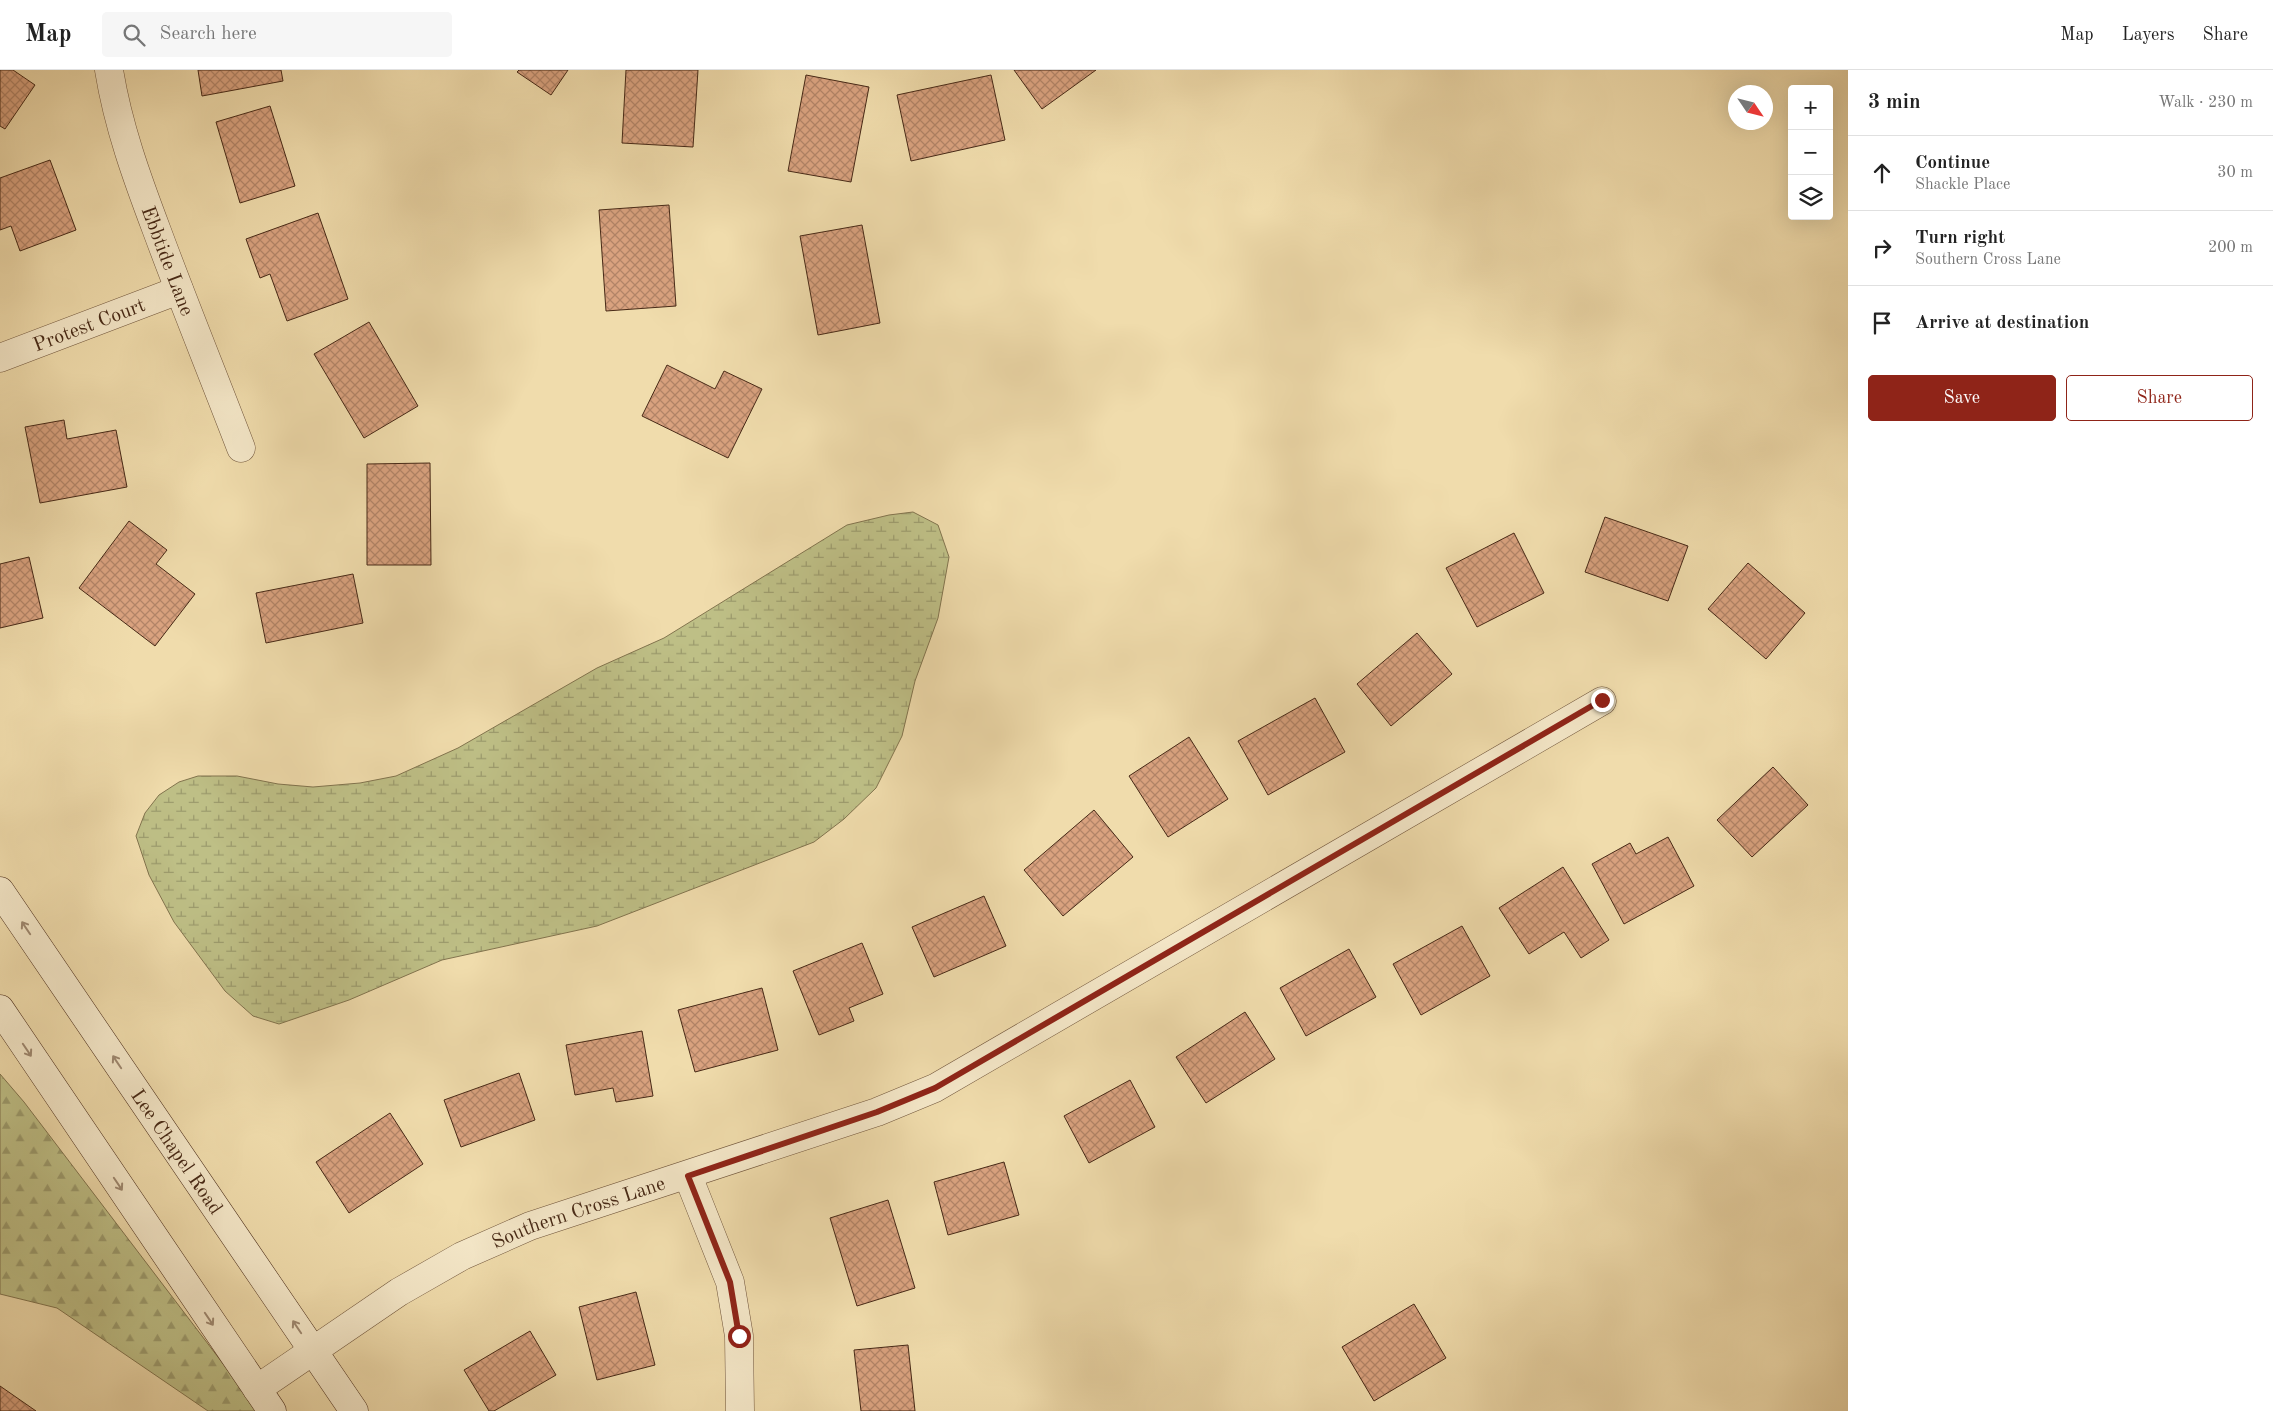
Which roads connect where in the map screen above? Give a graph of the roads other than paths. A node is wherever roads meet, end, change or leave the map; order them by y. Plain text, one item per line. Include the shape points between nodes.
1 (109, 70) edge
2 (179, 290) junction
3 (0, 358) edge
4 (242, 448) dead end
5 (1602, 700) dead end
6 (0, 891) edge
7 (0, 1009) edge
8 (688, 1176) junction
9 (313, 1351) junction
10 (264, 1400) edge
11 (354, 1411) edge
12 (740, 1411) edge

1 - 2 street, Ebbtide Lane via 129,155
2 - 3 street, Protest Court
2 - 4 street, Ebbtide Lane
5 - 8 street, Southern Cross Lane via 935,1088 877,1112
9 -> 6 street, Lee Chapel Road
7 -> 10 street
8 - 9 street, Southern Cross Lane via 530,1226 462,1256 399,1292
8 - 12 street via 730,1282 739,1336
9 - 10 street, Southern Cross Lane
9 - 11 street, Lee Chapel Road

